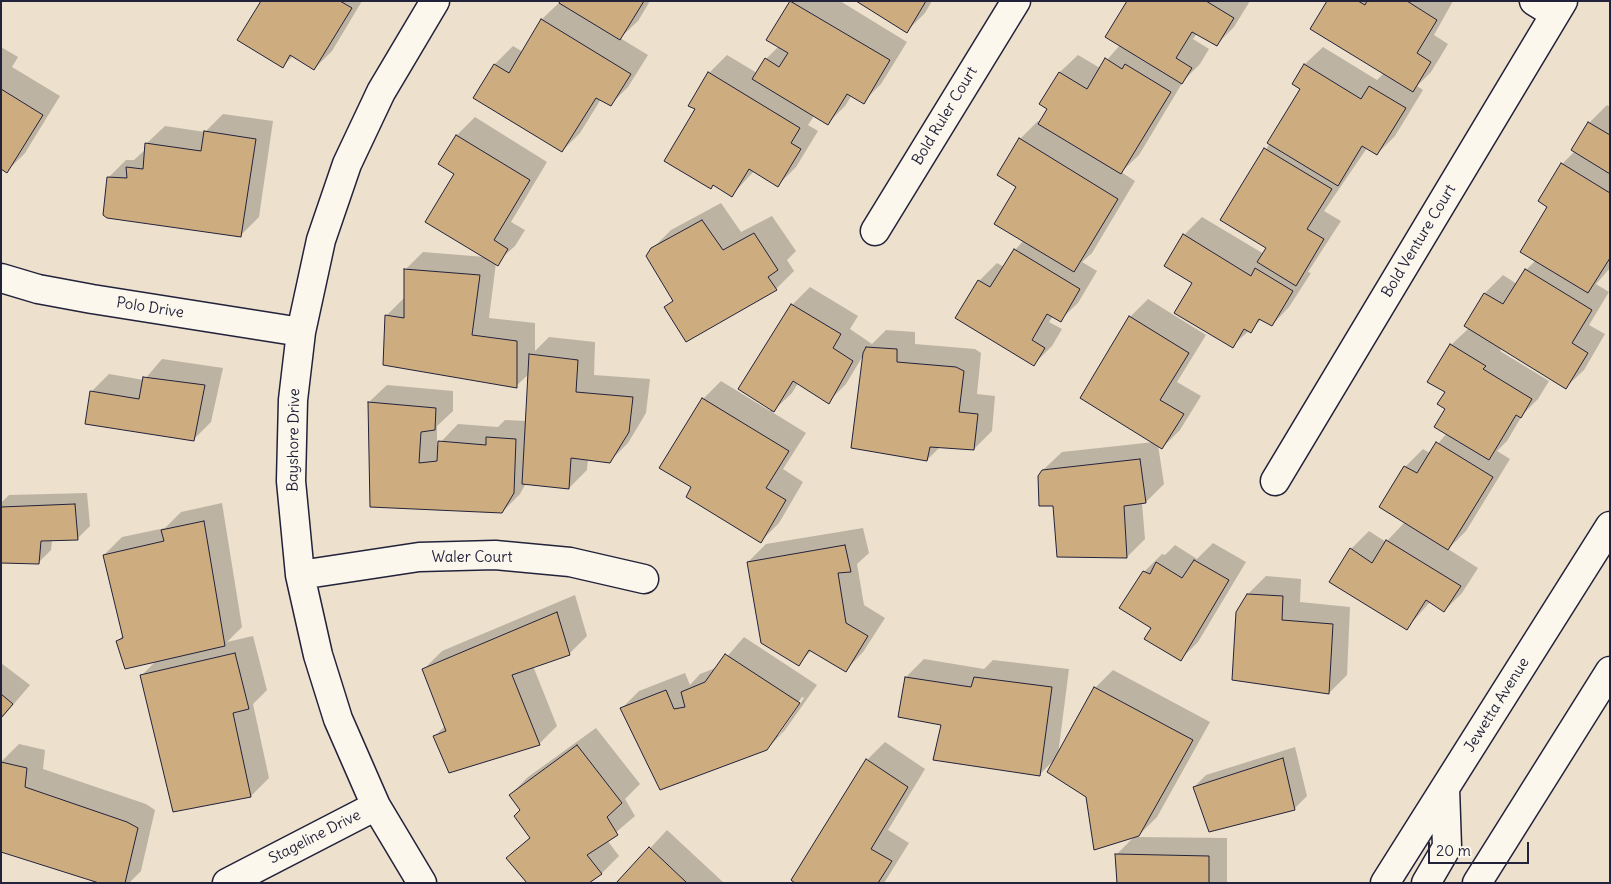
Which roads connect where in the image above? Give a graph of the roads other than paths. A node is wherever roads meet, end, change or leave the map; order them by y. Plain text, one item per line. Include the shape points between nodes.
1 (435, 1) edge
2 (1016, 1) edge
3 (1551, 6) edge
4 (875, 231) dead end
5 (1, 278) edge
6 (301, 332) junction
7 (1275, 480) dead end
8 (1610, 526) edge
9 (300, 575) junction
10 (644, 579) dead end
11 (1610, 671) edge
12 (1445, 788) junction
13 (376, 806) junction
14 (227, 883) edge
15 (422, 883) edge
16 (1385, 883) edge
17 (1426, 883) edge
18 (1477, 883) edge

1 - 6 street, Bayshore Drive via 381,92 347,164 321,240
2 - 4 street, Bold Ruler Court
3 - 7 street, Bold Venture Court
5 - 6 street, Polo Drive via 92,299
6 - 9 street, Bayshore Drive via 293,400 291,481
8 - 12 street, Jewetta Avenue
9 - 10 street, Waler Court via 420,557 495,556 570,562
9 - 13 street, Bayshore Drive via 318,655 335,710
11 - 18 street
12 - 16 street, Jewetta Avenue
12 - 17 street via 1447,847
13 - 14 street, Stageline Drive
13 - 15 street, Bayshore Drive

